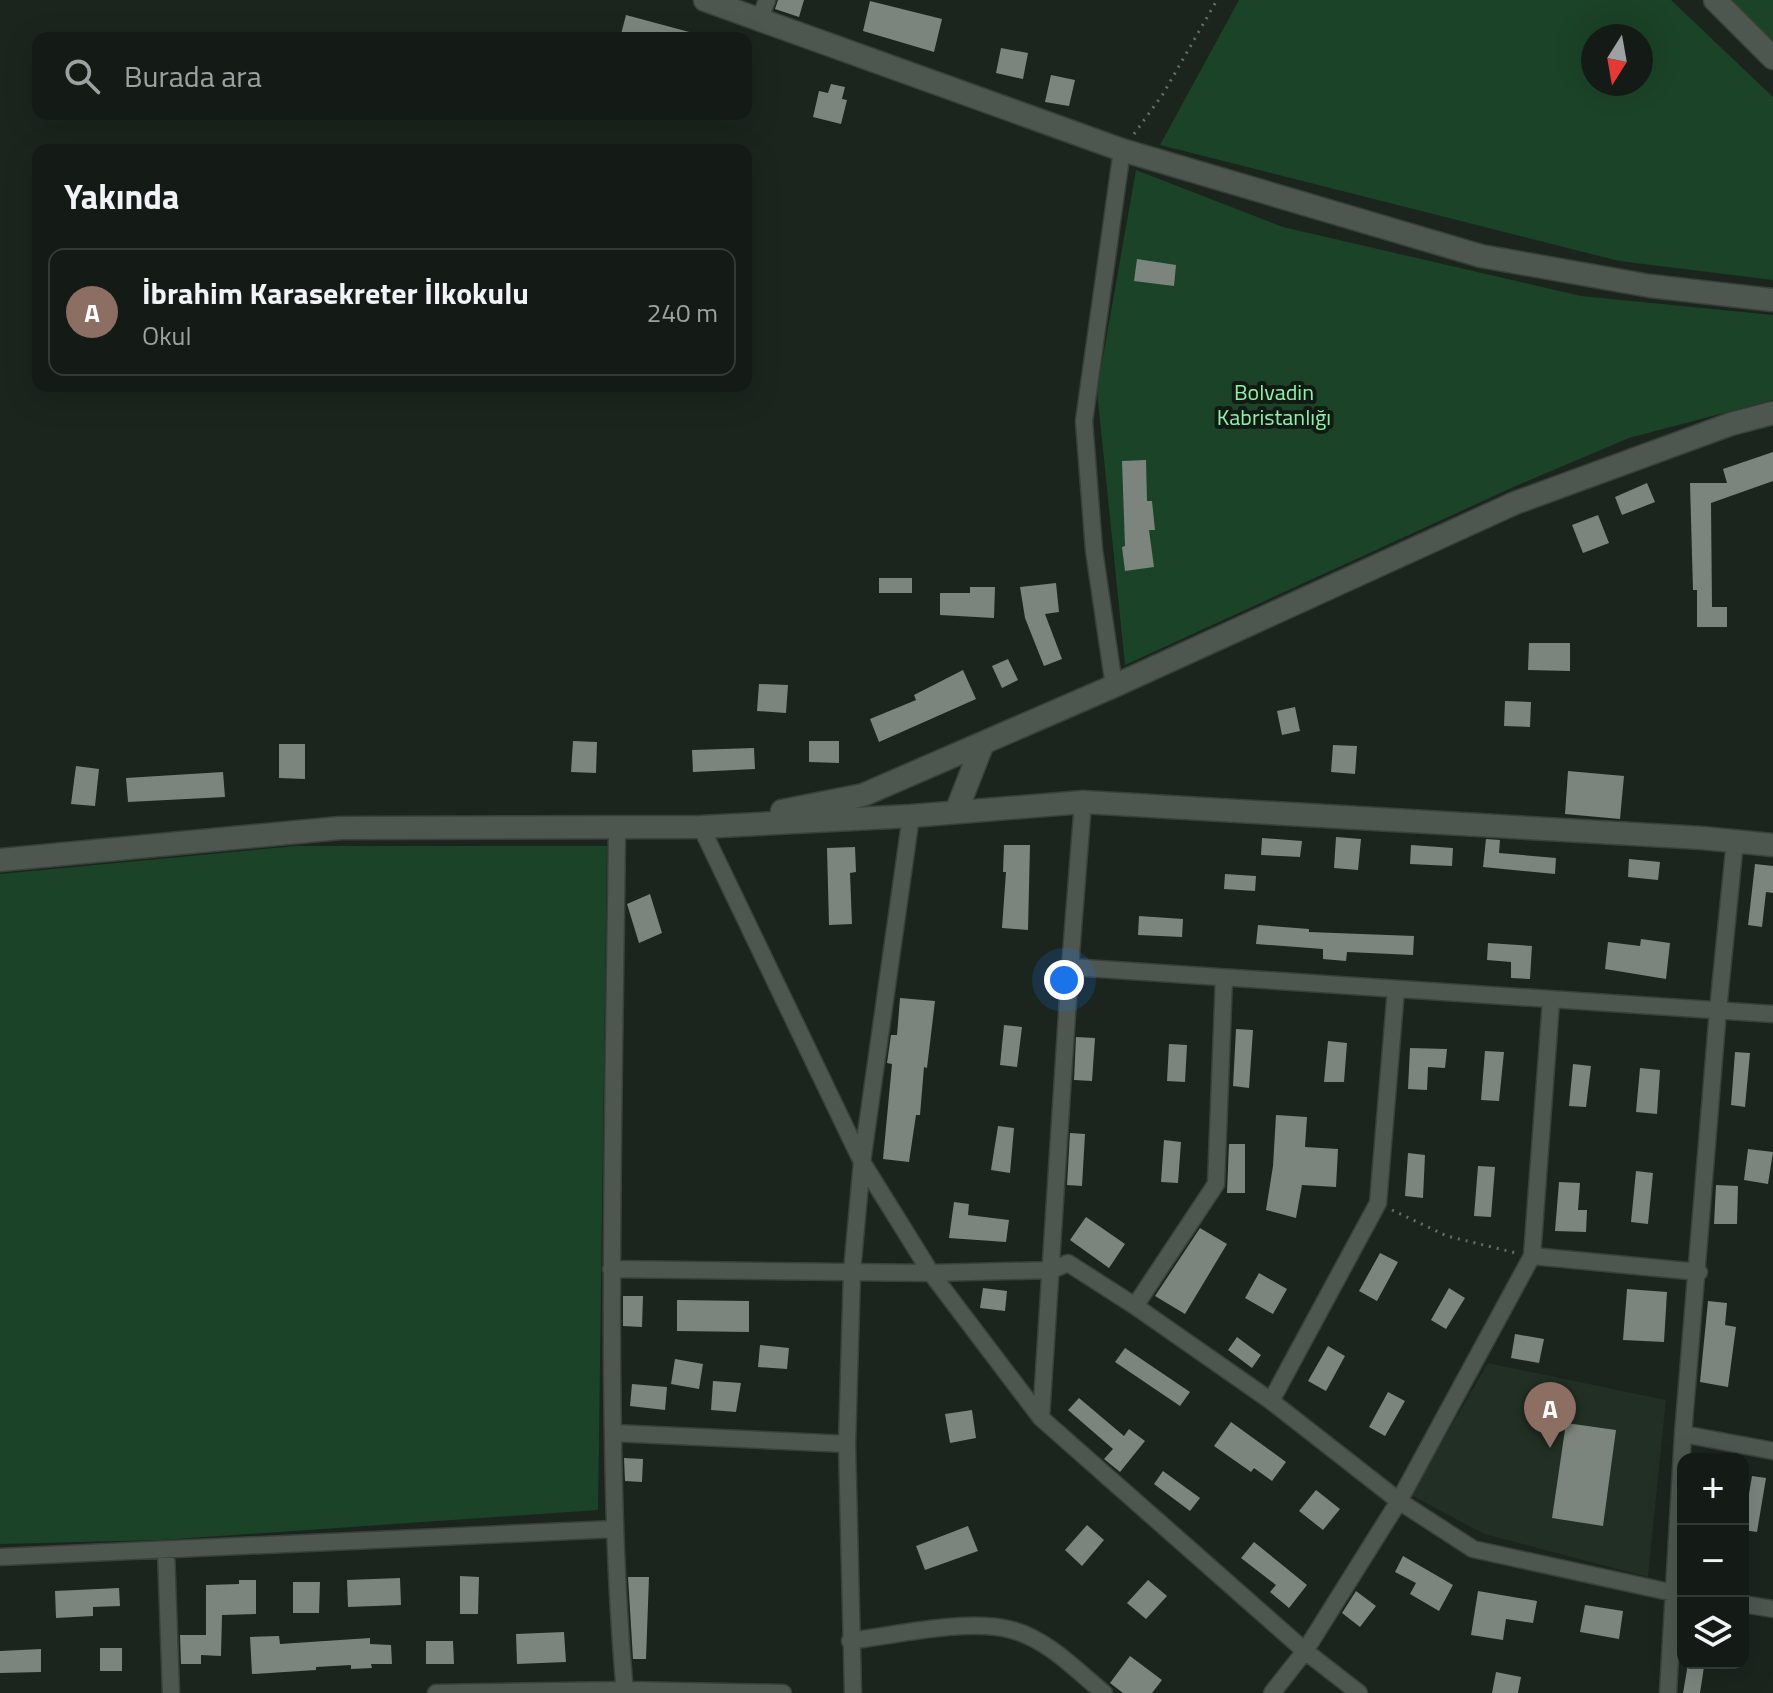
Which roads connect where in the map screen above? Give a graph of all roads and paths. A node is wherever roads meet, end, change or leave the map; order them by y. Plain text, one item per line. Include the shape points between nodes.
1 (705, 0) edge
2 (1217, 0) edge
3 (1715, 0) edge
4 (763, 10) edge
5 (1773, 58) edge
6 (1122, 150) junction
7 (1773, 300) edge
8 (1773, 413) edge
9 (1114, 686) junction
10 (983, 743) junction
11 (1083, 802) junction
12 (956, 812) junction
13 (911, 816) junction
14 (701, 827) junction
15 (617, 829) junction
16 (1735, 841) junction
17 (1773, 845) edge
18 (0, 860) edge
19 (1070, 967) junction
20 (1224, 978) junction
21 (1396, 989) junction
22 (1551, 1001) junction
23 (1718, 1010) junction
24 (1773, 1014) edge
25 (862, 1162) junction
26 (1378, 1203) junction
27 (1532, 1256) junction
28 (611, 1269) junction
29 (1052, 1270) junction
30 (852, 1271) junction
31 (1699, 1272) junction
32 (931, 1273) junction
33 (1135, 1306) junction
34 (1271, 1401) junction
35 (1041, 1418) junction
36 (613, 1433) junction
37 (1683, 1434) junction
38 (847, 1444) junction
39 (1773, 1451) edge
40 (1399, 1501) junction
41 (1681, 1525) edge
42 (615, 1529) junction
43 (166, 1550) junction
44 (0, 1557) edge
45 (1677, 1594) edge
46 (1679, 1597) edge
47 (1749, 1605) edge
48 (1773, 1609) edge
49 (850, 1641) junction
50 (1305, 1651) junction
51 (625, 1691) edge
52 (171, 1693) edge
53 (436, 1693) edge
54 (783, 1693) edge
55 (853, 1693) edge
56 (1104, 1693) edge
57 (1272, 1693) edge
58 (1359, 1693) edge
59 (1668, 1693) edge

1 - 4 street
2 - 6 path via 1163,94
3 - 5 street
4 - 6 street
6 - 7 street via 1481,256 1650,286
6 - 9 street via 1084,421 1094,550
8 - 9 street via 1515,503
9 - 10 street
10 - 12 street
10 - 14 street via 863,795
11 - 12 street
11 - 16 street
11 - 19 street
12 - 13 street
13 - 14 street
13 - 25 street
14 - 15 street
14 - 25 street
15 - 18 street via 340,828
15 - 28 street
16 - 17 street
16 - 23 street
19 - 20 street
19 - 29 street
20 - 21 street
20 - 33 street via 1216,1184
21 - 22 street
21 - 26 street
22 - 23 street
22 - 27 street
23 - 24 street
23 - 31 street
25 - 30 street
25 - 32 street
26 - 27 path via 1447,1236
26 - 34 street
27 - 31 street
27 - 40 street
28 - 30 street
28 - 36 street
29 - 32 street
29 - 33 street via 1068,1263
29 - 35 street
30 - 32 street
30 - 38 street
31 - 37 street
32 - 35 street
33 - 34 street
34 - 40 street
35 - 50 street
36 - 38 street
36 - 42 street
37 - 39 street
37 - 41 street
38 - 49 street
40 - 45 street via 1473,1549
40 - 50 street
42 - 43 street
42 - 51 street
43 - 44 street
43 - 52 street
46 - 59 street
47 - 48 street
49 - 55 street
49 - 56 street via 964,1626 1012,1630 1045,1646
50 - 57 street
50 - 58 street
51 - 53 street
51 - 54 street

